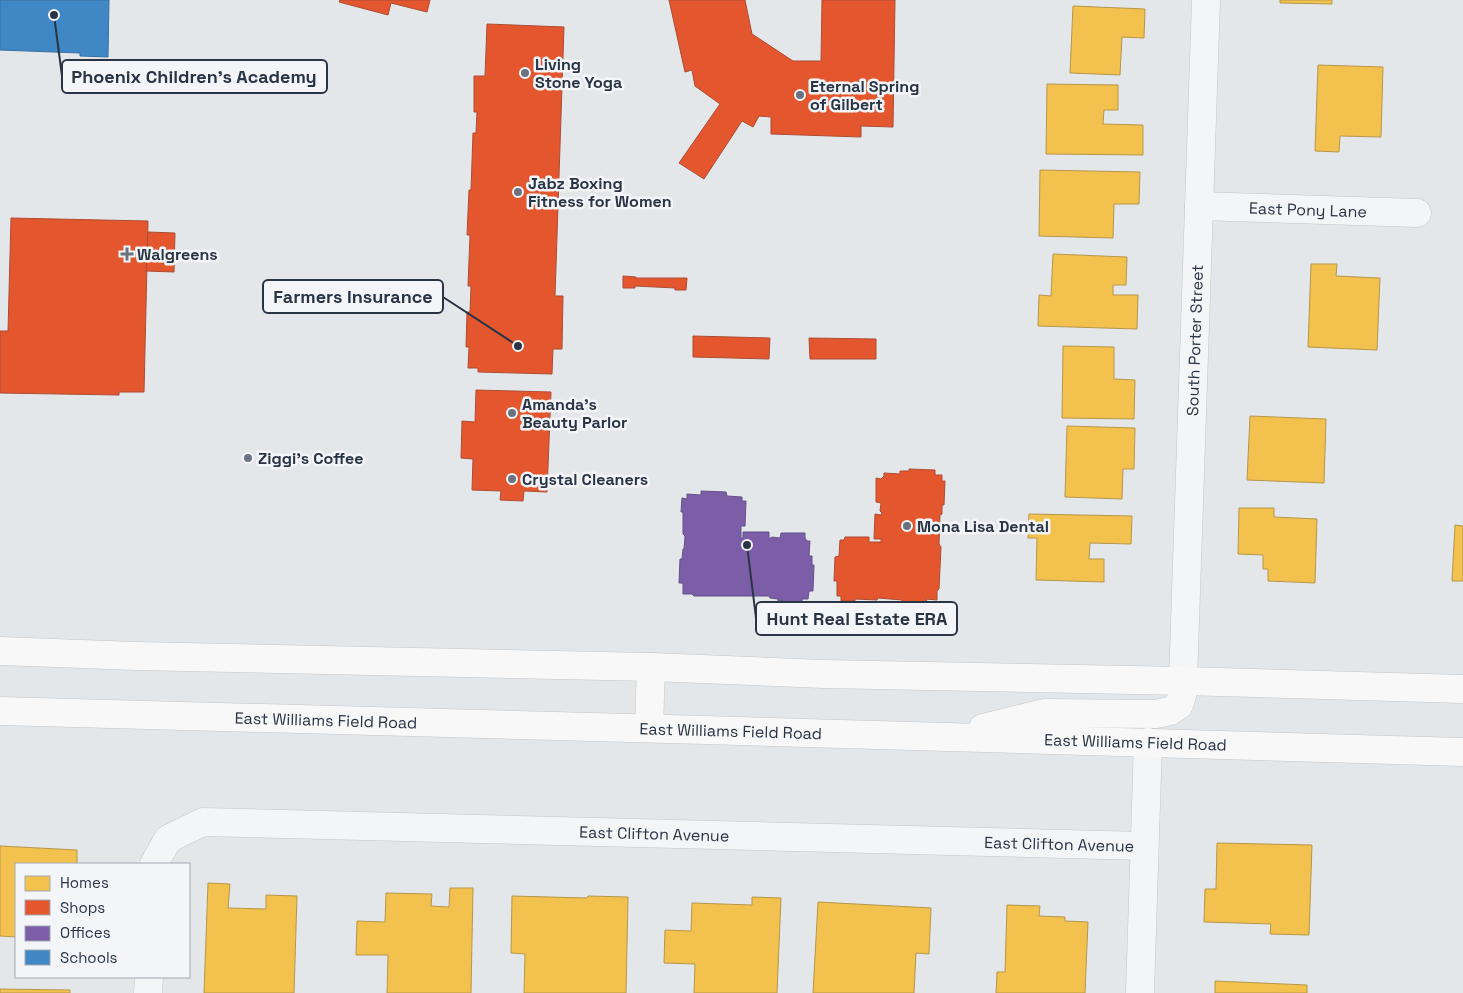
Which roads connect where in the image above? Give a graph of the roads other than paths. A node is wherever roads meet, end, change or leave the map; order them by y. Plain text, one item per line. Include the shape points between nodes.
1 (1206, 0) edge
2 (1199, 206) junction
3 (1418, 213) dead end
4 (0, 651) edge
5 (651, 667) junction
6 (1183, 681) junction
7 (1463, 690) edge
8 (0, 711) edge
9 (649, 728) junction
10 (950, 737) junction
11 (1148, 742) junction
12 (1463, 752) edge
13 (1144, 846) junction
14 (155, 863) edge
15 (149, 978) edge
16 (148, 993) edge
17 (1140, 993) edge

1 - 2 street, South Porter Street
2 - 3 street, East Pony Lane
2 - 6 street, South Porter Street
4 - 5 main road
5 - 6 main road
5 - 9 main road
6 - 7 main road
6 - 10 main road via 1179,705 1170,711 1156,714 1044,713
8 - 9 main road, East Williams Field Road
9 - 10 main road, East Williams Field Road
10 - 11 main road, East Williams Field Road
11 - 12 main road, East Williams Field Road
11 - 13 street
13 - 14 street, East Clifton Avenue via 203,822 168,838
13 - 17 street
15 - 16 street

